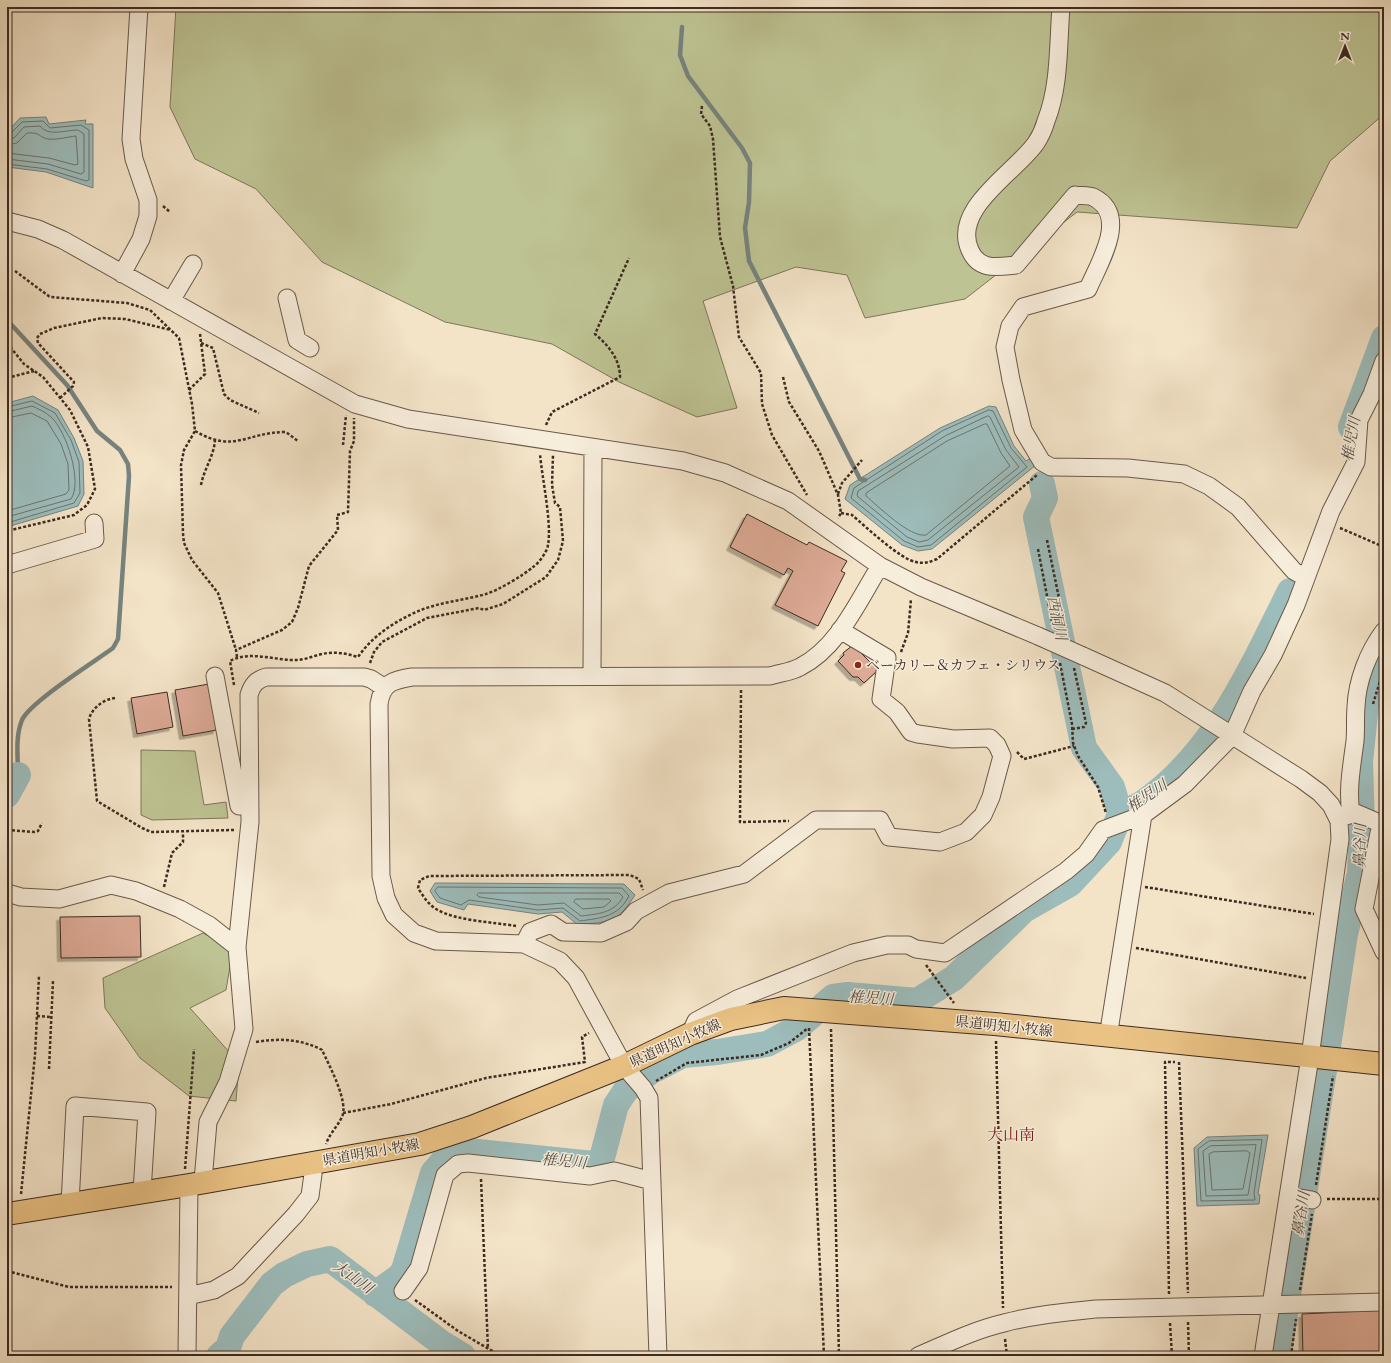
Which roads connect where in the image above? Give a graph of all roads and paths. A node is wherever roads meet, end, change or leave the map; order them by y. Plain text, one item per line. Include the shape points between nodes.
1 (139, 7) edge
2 (1061, 7) edge
3 (702, 106) dead end
4 (7, 221) edge
5 (629, 258) dead end
6 (193, 264) dead end
7 (14, 271) dead end
8 (122, 274) junction
9 (287, 298) dead end
10 (172, 301) junction
11 (198, 316) junction
12 (172, 330) junction
13 (7, 343) edge
14 (201, 343) junction
15 (310, 348) dead end
16 (1384, 361) edge
17 (34, 371) junction
18 (783, 377) dead end
19 (7, 378) edge
20 (190, 390) junction
21 (61, 396) junction
22 (1378, 398) edge
23 (355, 404) junction
24 (259, 413) dead end
25 (194, 431) junction
26 (215, 440) junction
27 (538, 440) junction
28 (298, 441) dead end
29 (556, 443) junction
30 (343, 445) dead end
31 (593, 449) junction
32 (862, 460) dead end
33 (1048, 465) junction
34 (202, 485) dead end
35 (838, 495) junction
36 (803, 511) junction
37 (841, 513) junction
38 (94, 523) dead end
39 (1326, 524) junction
40 (830, 530) junction
41 (7, 531) edge
42 (1384, 548) edge
43 (1038, 549) dead end
44 (7, 565) edge
45 (880, 566) junction
46 (1306, 578) junction
47 (912, 582) junction
48 (840, 630) junction
49 (1384, 631) edge
50 (1055, 633) dead end
51 (377, 635) dead end
52 (236, 650) junction
53 (899, 654) dead end
54 (1059, 656) dead end
55 (237, 657) dead end
56 (358, 657) dead end
57 (360, 661) dead end
58 (369, 665) dead end
59 (1384, 668) edge
60 (215, 676) dead end
61 (592, 676) junction
62 (741, 676) junction
63 (385, 688) junction
64 (115, 698) dead end
65 (1372, 708) dead end
66 (1084, 727) dead end
67 (1073, 729) junction
68 (1228, 734) junction
69 (1074, 746) junction
70 (1014, 749) dead end
71 (250, 806) junction
72 (1143, 815) junction
73 (1354, 816) junction
74 (816, 820) junction
75 (42, 822) dead end
76 (7, 830) edge
77 (249, 830) junction
78 (1103, 830) junction
79 (182, 832) junction
80 (1131, 884) junction
81 (7, 893) edge
82 (161, 902) junction
83 (636, 911) junction
84 (1331, 917) junction
85 (536, 929) junction
86 (524, 944) junction
87 (1122, 945) junction
88 (237, 947) junction
89 (1384, 952) edge
90 (39, 976) dead end
91 (935, 979) dead end
92 (53, 981) dead end
93 (1321, 981) junction
94 (945, 990) dead end
95 (37, 1016) junction
96 (51, 1017) junction
97 (831, 1018) junction
98 (809, 1021) junction
99 (995, 1024) junction
100 (602, 1027) junction
101 (690, 1034) junction
102 (1108, 1037) junction
103 (240, 1044) junction
104 (194, 1050) dead end
105 (1179, 1057) dead end
106 (1310, 1057) junction
107 (1179, 1062) junction
108 (1384, 1064) edge
109 (49, 1069) dead end
110 (627, 1069) junction
111 (642, 1087) junction
112 (342, 1113) junction
113 (318, 1161) junction
114 (480, 1164) junction
115 (652, 1181) junction
116 (192, 1184) junction
117 (142, 1192) junction
118 (1292, 1197) junction
119 (1384, 1199) edge
120 (1312, 1200) joint
121 (70, 1204) junction
122 (13, 1213) edge
123 (7, 1271) edge
124 (403, 1291) joint
125 (188, 1294) junction
126 (1384, 1302) edge
127 (1282, 1306) junction
128 (1170, 1308) junction
129 (1188, 1308) junction
130 (1004, 1323) junction
131 (488, 1348) junction
132 (241, 1352) dead end
133 (187, 1356) edge
134 (238, 1356) edge
135 (501, 1356) edge
136 (658, 1356) edge
137 (824, 1356) edge
138 (839, 1356) edge
139 (918, 1356) edge
140 (1172, 1356) edge
141 (1189, 1356) edge
142 (1263, 1356) edge

1 - 8 street via 131,139 134,159 148,200 148,216 141,239
2 - 33 street via 1055,89 1047,121 1036,143 983,198 966,227 966,240 973,258 991,267 1016,265 1075,195 1092,196 1104,205 1111,218 1111,238 1088,288 1023,307 1010,326 1005,347 1023,430 1042,462
3 - 36 path via 701,114 710,126 713,139 720,237 733,286 739,337 761,373 762,404 772,435 807,495
4 - 8 street via 38,229 63,240
5 - 27 path via 595,334 605,342 616,358 620,377 552,412
6 - 10 street
7 - 12 path via 50,297 127,303 150,310
8 - 10 street
9 - 15 street via 297,340
10 - 11 street
11 - 14 path
11 - 23 street
12 - 20 path via 179,338
12 - 21 path via 102,318 54,328 40,334 37,338 38,343 74,382
13 - 17 path via 24,364
14 - 20 path via 205,374
14 - 24 path via 213,348 224,394 230,400
16 - 22 street
17 - 19 path
17 - 21 path
18 - 35 path via 789,402 819,451
20 - 25 path
21 - 41 path via 88,447 95,490 87,505 74,515
22 - 39 street via 1359,420 1356,462
23 - 27 street via 408,419
23 - 30 path via 346,414
23 - 52 path via 348,512 337,515 338,530 309,566 292,622 282,630
25 - 26 path
25 - 52 path via 184,450 181,465 182,534 192,560 218,594
26 - 28 path via 238,442 259,434 286,432
26 - 34 path
27 - 29 street
27 - 51 path via 549,528 548,546 534,567 488,594 421,610
29 - 31 street
29 - 58 path via 552,485 554,503 560,507 563,542 552,570 546,577 503,604 484,610 479,608 434,615 389,636 377,647
31 - 36 street via 683,461 725,473 788,501
31 - 61 street
32 - 35 path via 842,483
33 - 37 path via 937,559 928,562 915,562 904,557 852,515
33 - 46 street via 1128,468 1184,474 1209,486 1238,507 1294,572
35 - 37 path
36 - 40 street
37 - 40 path
38 - 44 street via 95,539
39 - 42 path via 1332,524
39 - 46 street
40 - 45 street
43 - 50 path
45 - 47 street
45 - 48 street
46 - 68 street via 1273,655
47 - 53 path via 908,633
47 - 68 street, bridge via 1165,692
48 - 62 street via 819,655 798,668 770,676
48 - 74 street via 887,658 881,699 896,712 911,732 953,739 990,738 1002,756 991,797 982,815 966,832 940,842 889,837 880,820
49 - 73 street via 1376,641 1360,681 1348,796
52 - 55 path
54 - 67 path
56 - 57 path
59 - 65 path
60 - 71 street via 239,806
61 - 62 street
61 - 63 street via 412,677 394,680
62 - 74 path via 740,822
63 - 71 street via 364,677 266,677 254,683 249,695
63 - 86 street via 380,695 379,704 380,876 394,915 414,933 436,941
64 - 79 path via 91,710 89,719 97,801 150,832
66 - 67 path
67 - 69 path
68 - 72 street via 1185,784
68 - 73 street via 1320,793 1331,805
69 - 70 path via 1024,759
69 - 78 path via 1098,787 1107,818
71 - 77 street
72 - 78 street
72 - 80 street
73 - 84 street via 1340,839
73 - 89 street via 1384,825 1379,833 1364,909
74 - 83 street via 744,874 669,893
75 - 76 path via 38,831 34,832
77 - 79 path
77 - 88 street
78 - 101 street via 1086,854 1066,870 945,953 916,950 908,944 887,945 854,953 737,999 696,1021
79 - 82 path via 182,842 172,853 169,863
80 - 84 path
80 - 87 street
81 - 82 street via 21,897 60,899 111,885 136,891
82 - 88 street via 209,925
83 - 85 street via 626,922 601,933 563,932 551,924
83 - 85 path via 644,891 639,879 630,875 429,876 420,880 418,888 427,902 437,910 465,918
84 - 93 street
85 - 86 street via 530,932
86 - 100 street via 560,961 576,978
87 - 93 path
87 - 102 street
88 - 103 street via 244,1029
90 - 95 path
91 - 94 path
92 - 96 path
93 - 106 street
95 - 96 path
95 - 122 path
96 - 109 path
97 - 98 main road, 県道明知小牧線
97 - 99 main road, 県道明知小牧線
97 - 138 path
98 - 101 main road, 県道明知小牧線 via 767,1010 731,1019
98 - 111 path via 789,1043 761,1055 687,1063
98 - 137 path
99 - 102 main road, 県道明知小牧線
99 - 130 path
100 - 110 street
100 - 112 path via 582,1037 585,1062 486,1078 391,1104
101 - 110 main road, 県道明知小牧線
102 - 106 main road, 県道明知小牧線
103 - 112 path via 288,1040 307,1042 322,1050 342,1098
103 - 116 street via 228,1082 208,1122
104 - 116 path
105 - 107 path
106 - 108 main road, 県道明知小牧線
106 - 118 street
107 - 128 path via 1165,1062
107 - 129 path
110 - 111 street
110 - 113 main road, 県道明知小牧線 via 420,1144
111 - 115 street via 649,1098
112 - 113 path
113 - 116 main road, 県道明知小牧線
113 - 125 street via 310,1196 238,1276 214,1290
114 - 115 street via 590,1176 614,1172
114 - 124 street via 458,1164 445,1175 420,1268
114 - 131 path
115 - 136 street
116 - 117 main road, 県道明知小牧線
116 - 125 street
117 - 121 main road, 県道明知小牧線
117 - 121 street via 147,1112 75,1106
118 - 120 street
118 - 127 street
119 - 120 path
121 - 122 main road, 県道明知小牧線
123 - 125 path via 69,1287 180,1288
124 - 131 path via 443,1321
125 - 133 street
126 - 127 street
127 - 129 street
127 - 142 street
128 - 129 street
128 - 130 street via 1095,1309 1049,1314
128 - 140 path
129 - 141 path
130 - 139 street
131 - 135 path
132 - 134 path

